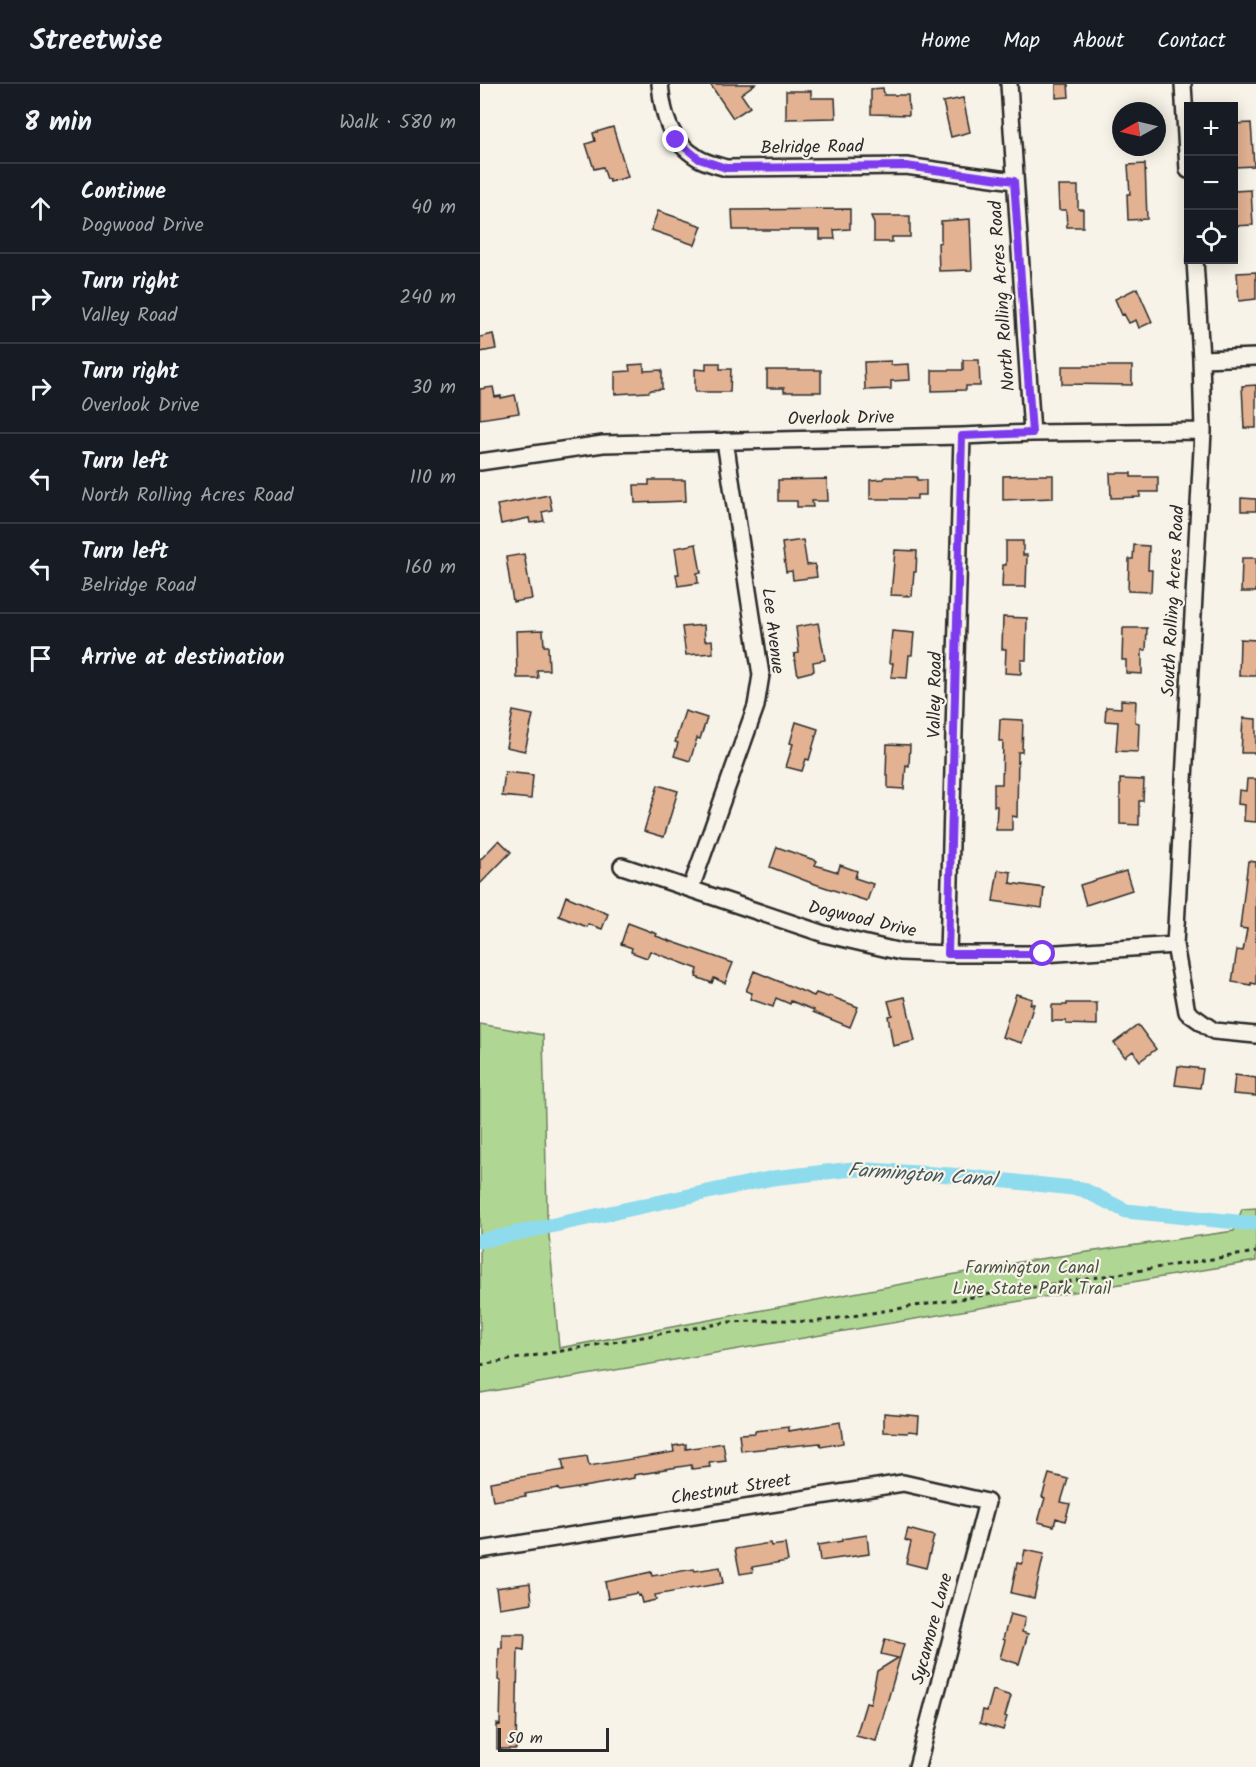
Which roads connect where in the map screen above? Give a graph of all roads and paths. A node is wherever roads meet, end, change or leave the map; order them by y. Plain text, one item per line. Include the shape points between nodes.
1 (660, 84) edge
2 (1009, 84) edge
3 (1183, 84) edge
4 (1187, 156) edge
5 (1014, 181) junction
6 (1194, 264) edge
7 (1256, 357) edge
8 (1201, 359) junction
9 (1203, 431) junction
10 (1032, 433) junction
11 (962, 436) junction
12 (725, 441) junction
13 (480, 462) edge
14 (622, 866) dead end
15 (691, 888) junction
16 (1175, 945) junction
17 (948, 954) junction
18 (1256, 1035) edge
19 (1256, 1252) edge
20 (480, 1365) edge
21 (987, 1502) joint
22 (480, 1550) edge
23 (917, 1767) edge

1 - 5 street, Belridge Road via 662,109 676,140 699,159 726,168 906,166
2 - 5 street, North Rolling Acres Road
3 - 4 street
5 - 10 street, North Rolling Acres Road
6 - 8 street, South Rolling Acres Road
7 - 8 street
8 - 9 street, South Rolling Acres Road
9 - 10 street, Overlook Drive
9 - 16 street, South Rolling Acres Road
10 - 11 street, Overlook Drive
11 - 12 street, Overlook Drive
11 - 17 street, Valley Road
12 - 13 street, Overlook Drive via 603,444
12 - 15 street, Lee Avenue via 761,675 756,706
14 - 15 street, Dogwood Drive
15 - 17 street, Dogwood Drive via 824,934 901,952
16 - 17 street, Dogwood Drive via 1043,954
16 - 18 street, South Rolling Acres Road via 1187,1012 1214,1031
19 - 20 path via 814,1322 729,1322
21 - 22 street, Chestnut Street via 903,1483
21 - 23 street, Sycamore Lane

